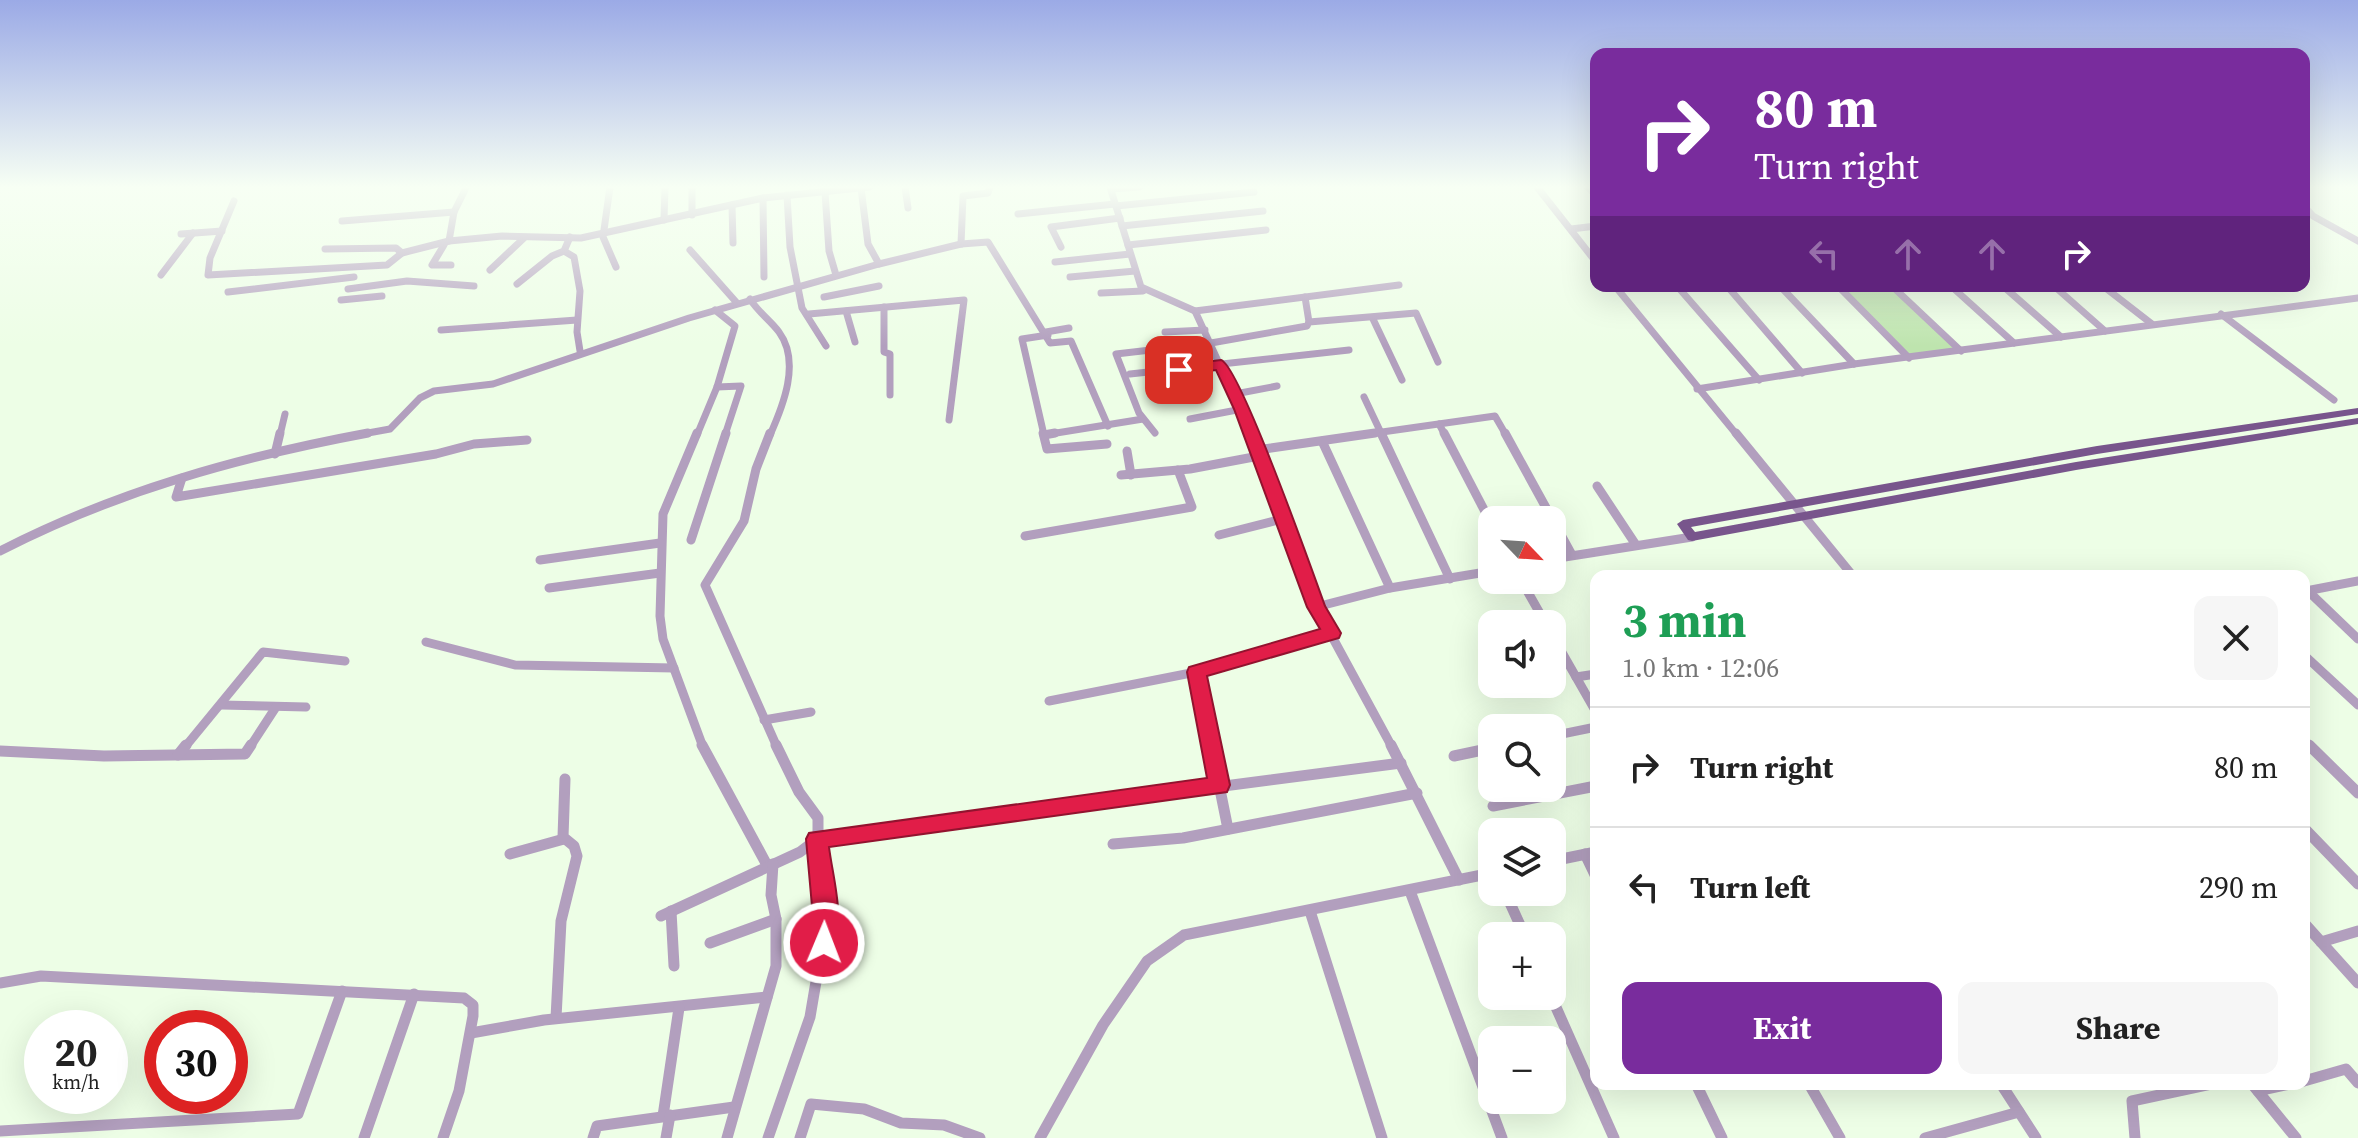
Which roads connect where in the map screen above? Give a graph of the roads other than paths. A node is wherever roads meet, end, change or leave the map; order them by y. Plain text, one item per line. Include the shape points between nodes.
1 (188, 240) edge
2 (218, 240) edge
3 (491, 240) edge
4 (522, 240) edge
5 (569, 240) edge
6 (601, 240) edge
7 (764, 240) edge
8 (790, 240) edge
9 (828, 240) edge
10 (868, 240) edge
11 (961, 240) edge
12 (1058, 240) edge
13 (1126, 240) edge
14 (1197, 240) edge
15 (446, 243) junction
16 (961, 244) junction
17 (1061, 247) dead end
18 (325, 249) dead end
19 (690, 250) dead end
20 (1129, 250) junction
21 (564, 251) junction
22 (402, 253) junction
23 (1055, 262) dead end
24 (879, 264) junction
25 (451, 265) dead end
26 (616, 267) dead end
27 (358, 268) junction
28 (490, 270) dead end
29 (1135, 271) junction
30 (161, 275) dead end
31 (840, 275) junction
32 (354, 277) junction
33 (764, 277) dead end
34 (1070, 277) dead end
35 (517, 284) dead end
36 (799, 285) junction
37 (1399, 285) dead end
38 (474, 286) dead end
39 (879, 286) dead end
40 (348, 289) junction
41 (855, 291) junction
42 (1143, 291) junction
43 (228, 292) dead end
44 (1620, 292) edge
45 (1682, 292) edge
46 (1732, 292) edge
47 (1786, 292) edge
48 (1844, 292) edge
49 (1898, 292) edge
50 (1958, 292) edge
51 (2010, 292) edge
52 (2061, 292) edge
53 (2111, 292) edge
54 (1101, 293) dead end
55 (382, 296) dead end
56 (824, 297) dead end
57 (1305, 297) junction
58 (2358, 298) edge
59 (750, 299) junction
60 (737, 303) junction
61 (884, 307) junction
62 (715, 310) junction
63 (846, 311) junction
64 (1195, 311) junction
65 (809, 314) junction
66 (2221, 314) junction
67 (1373, 319) junction
68 (577, 320) junction
69 (1309, 322) junction
70 (2152, 324) junction
71 (1069, 328) dead end
72 (441, 330) dead end
73 (1205, 330) junction
74 (2105, 331) junction
75 (1165, 332) dead end
76 (1047, 334) junction
77 (2061, 337) junction
78 (855, 342) dead end
79 (1211, 343) junction
80 (2014, 343) junction
81 (826, 346) dead end
82 (1349, 350) dead end
83 (580, 351) junction
84 (1961, 351) junction
85 (1909, 358) junction
86 (1438, 362) dead end
87 (1221, 364) junction
88 (1854, 364) junction
89 (1802, 373) junction
90 (1130, 374) dead end
91 (1402, 380) dead end
92 (1759, 380) junction
93 (1277, 386) dead end
94 (717, 387) junction
95 (1697, 389) junction
96 (1235, 394) junction
97 (890, 395) dead end
98 (1364, 397) dead end
99 (2334, 400) dead end
100 (1242, 409) junction
101 (2358, 411) edge
102 (285, 414) dead end
103 (1143, 419) junction
104 (1190, 419) dead end
105 (949, 420) dead end
106 (2358, 421) edge
107 (1439, 424) junction
108 (1108, 426) junction
109 (1381, 432) junction
110 (1155, 433) dead end
111 (1044, 435) junction
112 (527, 440) dead end
113 (1322, 441) junction
114 (1107, 444) dead end
115 (2097, 450) junction
116 (1127, 451) dead end
117 (1258, 453) junction
118 (2081, 453) junction
119 (275, 454) junction
120 (2109, 461) junction
121 (2092, 463) junction
122 (1178, 470) junction
123 (182, 478) junction
124 (1597, 486) dead end
125 (1793, 504) junction
126 (1482, 506) edge
127 (1804, 515) junction
128 (1282, 519) junction
129 (1219, 535) dead end
130 (1025, 536) dead end
131 (1692, 537) junction
132 (691, 540) dead end
133 (660, 543) junction
134 (1636, 545) junction
135 (0, 551) edge
136 (1572, 555) junction
137 (1566, 556) edge
138 (540, 560) dead end
139 (1848, 570) edge
140 (660, 573) junction
141 (1478, 574) edge
142 (1450, 579) junction
143 (2358, 581) edge
144 (549, 588) dead end
145 (1390, 588) junction
146 (2310, 590) edge
147 (2310, 595) edge
148 (1316, 607) junction
149 (1332, 633) junction
150 (2358, 639) edge
151 (426, 642) dead end
152 (1566, 660) edge
153 (345, 661) dead end
154 (2310, 661) edge
155 (674, 668) junction
156 (1196, 672) junction
157 (1590, 675) edge
158 (1576, 677) junction
159 (1049, 701) dead end
160 (1590, 702) edge
161 (221, 705) junction
162 (2358, 705) edge
163 (276, 707) junction
164 (306, 707) dead end
165 (811, 712) dead end
166 (764, 720) junction
167 (1590, 728) edge
168 (1566, 733) edge
169 (2310, 746) edge
170 (0, 751) edge
171 (1478, 751) edge
172 (178, 755) junction
173 (1454, 756) dead end
174 (1401, 763) junction
175 (565, 779) dead end
176 (1219, 785) junction
177 (1590, 787) edge
178 (1417, 793) junction
179 (2358, 793) edge
180 (1493, 806) dead end
181 (1228, 829) junction
182 (2310, 834) edge
183 (564, 839) junction
184 (817, 839) junction
185 (1113, 844) dead end
186 (1590, 853) edge
187 (510, 854) dead end
188 (1566, 858) edge
189 (771, 866) junction
190 (1478, 876) edge
191 (1459, 880) junction
192 (2358, 884) edge
193 (1410, 891) junction
194 (1310, 911) junction
195 (776, 919) junction
196 (2310, 930) edge
197 (2358, 931) edge
198 (2321, 942) junction
199 (710, 943) dead end
200 (674, 966) dead end
201 (0, 983) edge
202 (2358, 983) edge
203 (342, 991) junction
204 (414, 994) junction
205 (767, 997) junction
206 (679, 1008) junction
207 (1557, 1010) edge
208 (556, 1018) junction
209 (471, 1033) junction
210 (2310, 1079) edge
211 (2358, 1083) edge
212 (1590, 1084) edge
213 (1593, 1090) edge
214 (1699, 1090) edge
215 (1812, 1090) edge
216 (2005, 1090) edge
217 (2183, 1090) edge
218 (2257, 1090) edge
219 (734, 1107) junction
220 (2019, 1112) junction
221 (666, 1116) junction
222 (0, 1131) edge
223 (364, 1138) edge
224 (443, 1138) edge
225 (593, 1138) edge
226 (666, 1138) edge
227 (727, 1138) edge
228 (768, 1138) edge
229 (800, 1138) edge
230 (980, 1138) edge
231 (1040, 1138) edge
232 (1382, 1138) edge
233 (1502, 1138) edge
234 (1614, 1138) edge
235 (1722, 1138) edge
236 (1840, 1138) edge
237 (1925, 1138) edge
238 (2036, 1138) edge
239 (2135, 1138) edge
240 (2296, 1138) edge

1 - 30 street
2 - 27 street via 208,275
3 - 15 street
4 - 28 street
5 - 21 street
6 - 26 street
7 - 33 street
8 - 36 street
9 - 31 street
10 - 24 street
11 - 16 street
12 - 17 street
13 - 20 street
14 - 20 street
15 - 22 street
15 - 25 street via 432,265
16 - 24 street
16 - 76 street via 988,242
18 - 22 street via 396,248
19 - 60 street
20 - 23 street
20 - 29 street
21 - 35 street
21 - 68 street via 574,257 581,297
22 - 27 street via 387,265
24 - 31 street
27 - 32 street
29 - 34 street
29 - 42 street
31 - 36 street
31 - 41 street
32 - 40 street
32 - 43 street
36 - 59 street
36 - 65 street via 802,308
37 - 57 street
38 - 40 street via 407,281
39 - 41 street
40 - 55 street via 341,302
41 - 56 street
42 - 54 street
42 - 64 street
44 - 95 street
45 - 92 street
46 - 89 street
47 - 88 street
48 - 85 street
49 - 84 street
50 - 80 street
51 - 77 street
52 - 74 street
53 - 70 street
57 - 64 street
57 - 69 street
58 - 66 street
59 - 60 street
59 - 166 street via 786,346 786,397 757,468 746,519 705,585
60 - 62 street
61 - 63 street
61 - 97 street
61 - 105 street via 964,300
62 - 83 street
62 - 94 street via 735,326
63 - 65 street
63 - 78 street
64 - 73 street
65 - 81 street
66 - 70 street
66 - 99 street
67 - 69 street
67 - 86 street via 1416,313
67 - 91 street
68 - 72 street
68 - 83 street
69 - 79 street
70 - 74 street
71 - 76 street
73 - 75 street
73 - 79 street
74 - 77 street
76 - 108 street via 1051,343 1071,341
76 - 111 street via 1022,339
77 - 80 street
79 - 87 street
79 - 103 street via 1116,354
80 - 84 street
82 - 87 street
83 - 119 street via 498,383 426,394 390,429
84 - 85 street
85 - 88 street
87 - 90 street
87 - 96 street
88 - 89 street
89 - 92 street
92 - 95 street
93 - 96 street
94 - 132 street via 741,386
94 - 133 street via 663,514
95 - 125 street
96 - 100 street
98 - 109 street
100 - 104 street
100 - 117 street
101 - 115 main road
102 - 119 street
103 - 108 street
103 - 110 street
106 - 120 main road
107 - 109 street
107 - 126 street
107 - 136 street via 1495,416
108 - 111 street
109 - 113 street
109 - 142 street
111 - 114 street via 1048,450
112 - 123 street via 474,444 176,497
113 - 117 street
113 - 145 street
115 - 118 main road
115 - 120 main road
116 - 122 street via 1126,475
117 - 122 street
117 - 128 street
118 - 121 main road
118 - 125 main road
119 - 123 street
120 - 121 main road
121 - 127 main road
122 - 130 street via 1192,507
123 - 135 street via 72,514
124 - 134 street
125 - 127 street
125 - 131 main road via 1683,524
127 - 131 main road
127 - 139 street
128 - 129 street
128 - 148 street
131 - 134 street
133 - 138 street
133 - 140 street
134 - 136 street
136 - 137 street
140 - 144 street
140 - 155 street via 660,616
141 - 142 street
142 - 145 street
143 - 146 street
145 - 148 street
147 - 150 street
148 - 149 street
149 - 156 street
149 - 174 street
151 - 155 street via 515,665
152 - 158 street
153 - 161 street via 263,652
154 - 162 street
155 - 189 street via 697,735
156 - 159 street
156 - 176 street
157 - 158 street
158 - 160 street
161 - 163 street
161 - 172 street
163 - 164 street
163 - 172 street via 245,754
165 - 166 street
166 - 184 street via 799,792 818,818
167 - 168 street
169 - 179 street
170 - 172 street
171 - 173 street
174 - 176 street
174 - 178 street
175 - 183 street
176 - 181 street
176 - 184 street
177 - 180 street
178 - 181 street
178 - 191 street
181 - 185 street
182 - 192 street
183 - 187 street
183 - 208 street via 577,856 561,921
184 - 189 street
184 - 228 street via 827,917 821,969
186 - 188 street
189 - 195 street
189 - 200 street via 666,913
190 - 191 street
191 - 193 street
193 - 194 street
193 - 233 street
194 - 231 street via 1184,935 1147,961 1103,1025
194 - 232 street
195 - 199 street
195 - 205 street via 776,966
196 - 198 street
197 - 198 street
198 - 202 street
201 - 203 street via 41,976
203 - 204 street
203 - 222 street via 298,1114
204 - 209 street via 464,998 473,1005
204 - 223 street
205 - 206 street
205 - 219 street
206 - 208 street
206 - 221 street
207 - 212 street
208 - 209 street
209 - 224 street
210 - 211 street via 2346,1069
213 - 234 street
214 - 235 street
215 - 236 street
216 - 220 street
217 - 239 street via 2132,1101
218 - 240 street
219 - 221 street
219 - 227 street
220 - 237 street
220 - 238 street
221 - 225 street via 597,1126
221 - 226 street
229 - 230 street via 811,1104 864,1109 901,1123 944,1125

